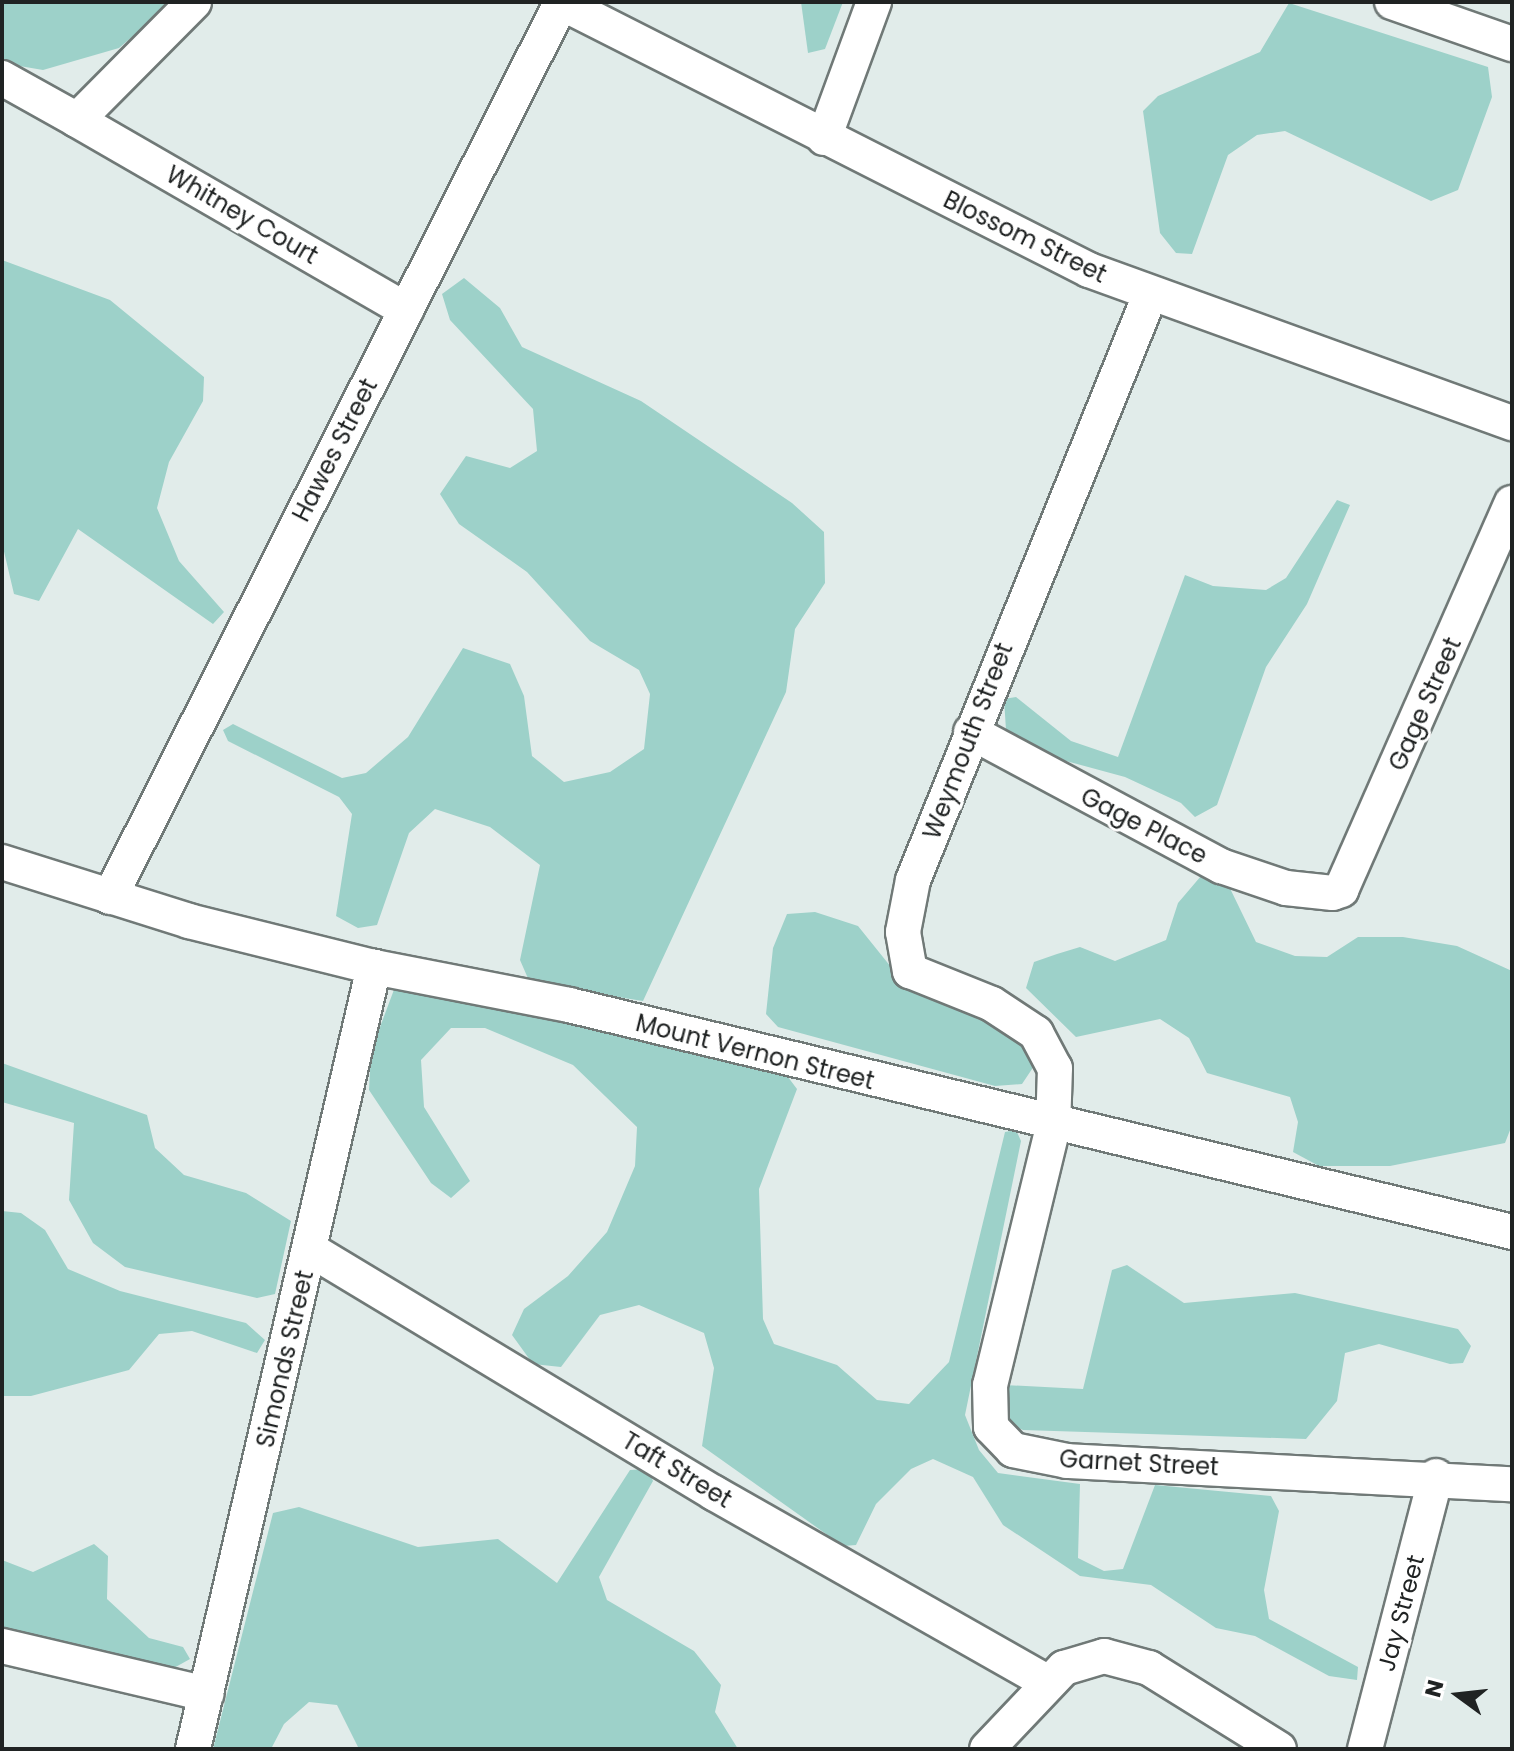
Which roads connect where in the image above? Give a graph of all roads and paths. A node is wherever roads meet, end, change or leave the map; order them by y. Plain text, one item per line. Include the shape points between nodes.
1 (194, 2) edge
2 (560, 2) edge
3 (874, 2) edge
4 (1392, 2) edge
5 (1430, 8) edge
6 (1512, 44) edge
7 (2, 78) edge
8 (77, 120) junction
9 (824, 138) junction
10 (1150, 295) junction
11 (406, 310) junction
12 (1512, 423) edge
13 (1512, 503) edge
14 (971, 732) junction
15 (2, 862) edge
16 (1327, 896) joint
17 (110, 897) junction
18 (374, 967) junction
19 (1053, 1127) junction
20 (1512, 1232) edge
21 (311, 1250) junction
22 (1436, 1476) junction
23 (1512, 1484) edge
24 (2, 1646) edge
25 (1047, 1682) junction
26 (206, 1694) junction
27 (193, 1749) edge
28 (987, 1749) edge
29 (1279, 1749) edge
30 (1365, 1749) edge

1 - 8 street
2 - 9 street, Blossom Street
2 - 11 street, Hawes Street
3 - 9 street
4 - 5 street
5 - 6 street
7 - 8 street, Whitney Court
8 - 11 street, Whitney Court
9 - 10 street, Blossom Street
10 - 12 street, Blossom Street
10 - 14 street, Weymouth Street
11 - 17 street, Hawes Street
13 - 16 street, Gage Street via 1341,890
14 - 16 street, Gage Place via 1221,866
14 - 19 street, Weymouth Street via 913,880 902,951 910,971 992,1004 1036,1033 1055,1068
15 - 17 street, Mount Vernon Street
17 - 18 street, Mount Vernon Street
18 - 19 street, Mount Vernon Street via 569,1005
18 - 21 street, Simonds Street
19 - 20 street, Mount Vernon Street
19 - 22 street, Garnet Street via 990,1385 987,1412 1001,1443 1033,1456 1098,1464
21 - 25 street, Taft Street via 714,1493
21 - 26 street, Simonds Street
22 - 23 street, Garnet Street
22 - 30 street, Jay Street
24 - 26 street
25 - 28 street
25 - 29 street via 1077,1660 1122,1656
26 - 27 street, Simonds Street

